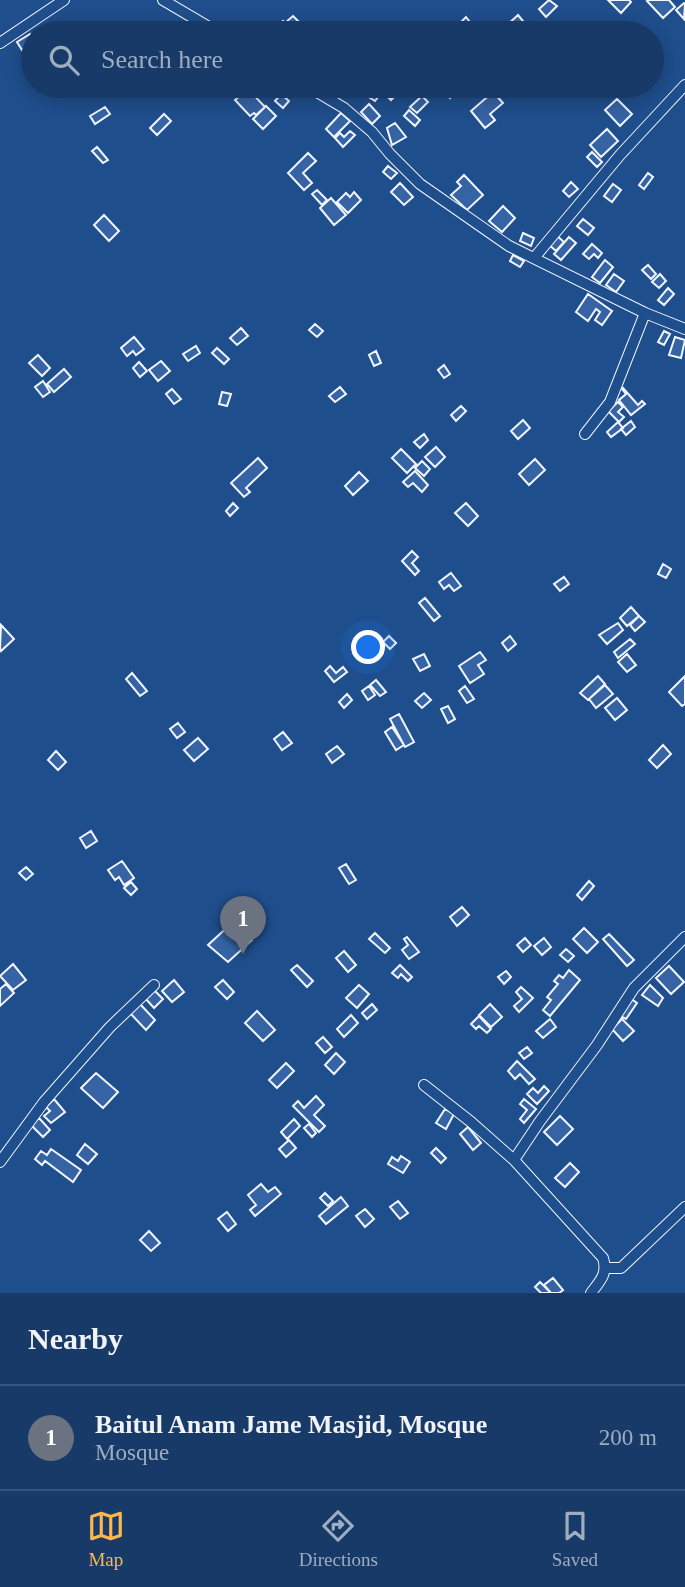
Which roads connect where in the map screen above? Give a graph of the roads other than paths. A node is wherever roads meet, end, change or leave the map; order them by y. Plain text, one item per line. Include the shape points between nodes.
1 (64, 0) edge
2 (163, 0) edge
3 (33, 21) edge
4 (199, 21) edge
5 (21, 29) edge
6 (0, 43) edge
7 (685, 85) edge
8 (327, 98) edge
9 (534, 258) junction
10 (645, 313) junction
11 (685, 329) edge
12 (585, 434) dead end
13 (685, 937) edge
14 (154, 985) dead end
15 (424, 1085) dead end
16 (514, 1160) junction
17 (0, 1162) edge
18 (685, 1207) edge
19 (606, 1268) junction
20 (591, 1293) edge

1 - 3 street
2 - 4 street
5 - 6 street
7 - 9 street
8 - 9 street via 372,132 420,184 509,246
9 - 10 street
10 - 11 street
10 - 12 street via 610,402
13 - 16 street via 634,988
14 - 17 street via 44,1102
15 - 16 street
16 - 19 street via 603,1258
18 - 19 street via 621,1268
19 - 20 street

